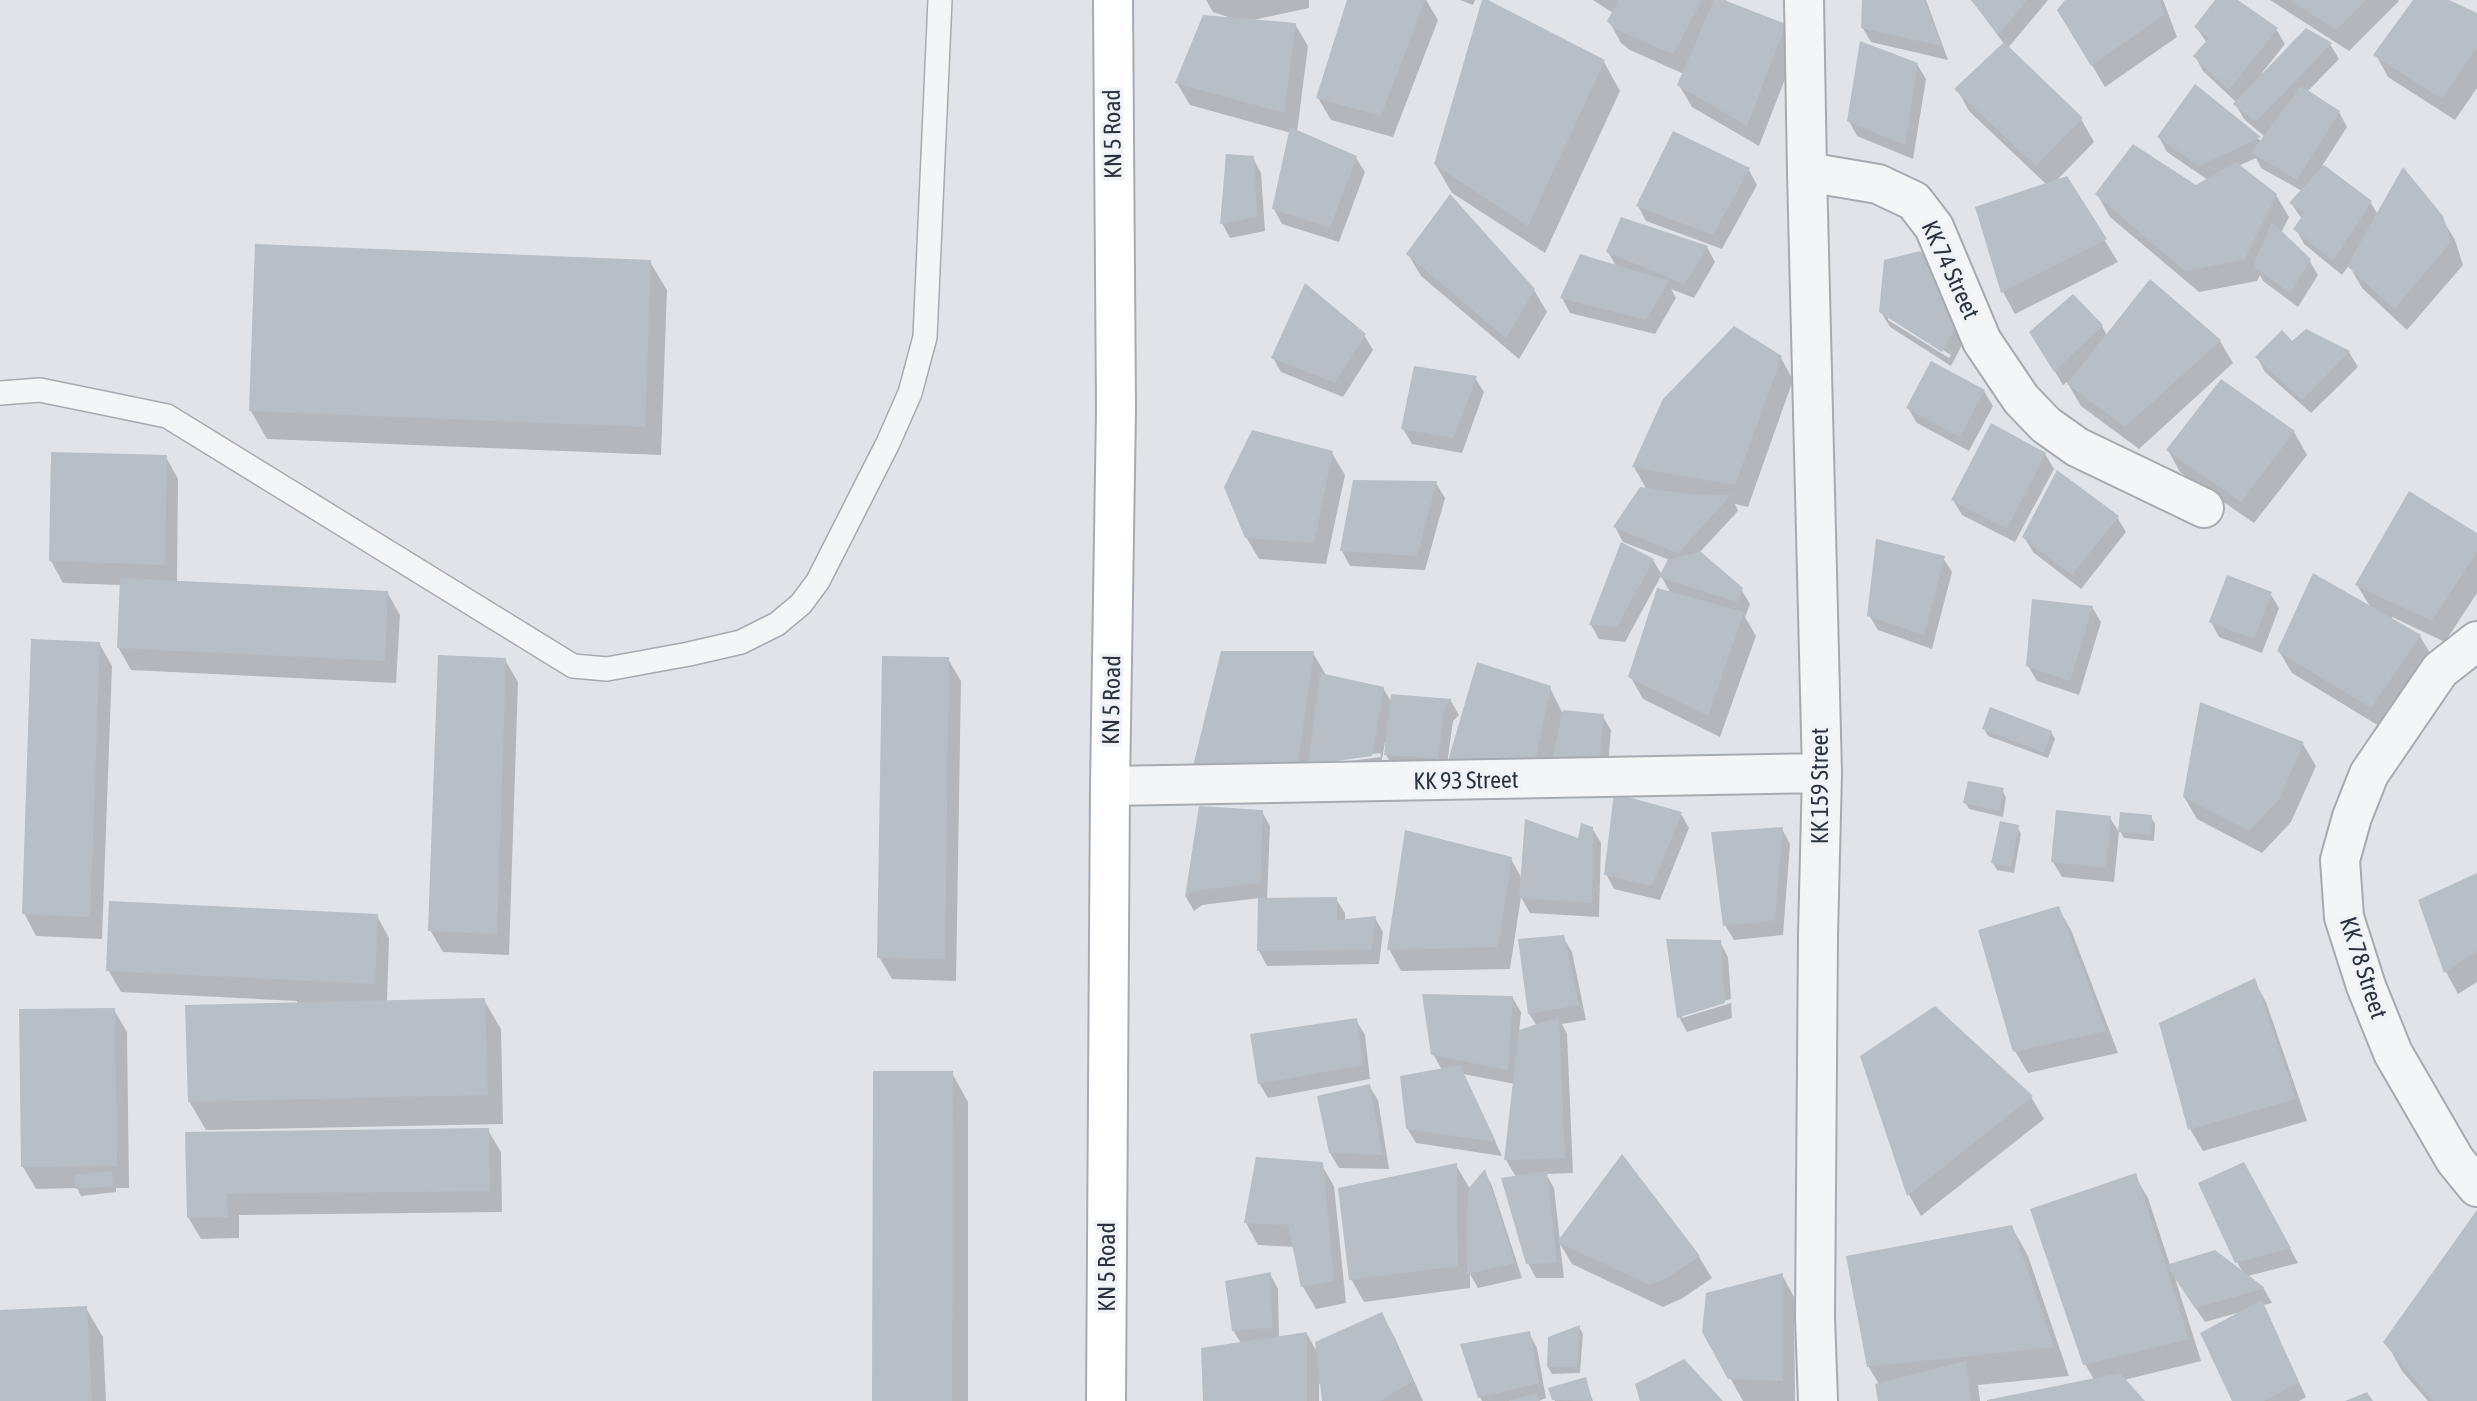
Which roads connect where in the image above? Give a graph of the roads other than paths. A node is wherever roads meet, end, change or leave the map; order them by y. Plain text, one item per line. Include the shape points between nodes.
1 (940, 0) edge
2 (1114, 0) edge
3 (1804, 0) edge
4 (1807, 172) junction
5 (0, 393) edge
6 (2204, 508) dead end
7 (2477, 640) edge
8 (1822, 773) junction
9 (1110, 786) junction
10 (2477, 1187) edge
11 (1105, 1401) edge
12 (1818, 1401) edge

1 - 5 lane via 925,337 910,393 818,581 801,604 777,624 741,642 607,669 573,666 167,416 40,390
2 - 9 main road, KN 5 Road via 1116,409
3 - 4 street
4 - 6 street, KK 74 Street via 1878,184 1914,201 1934,227 1982,341 2021,399 2077,447
4 - 8 street, KK 159 Street
7 - 10 street, KK 78 Street via 2440,670 2369,774 2340,860 2344,917 2365,986 2393,1053 2455,1160
8 - 9 street, KK 93 Street
8 - 12 street, KK 159 Street via 1815,1317
9 - 11 main road, KN 5 Road

